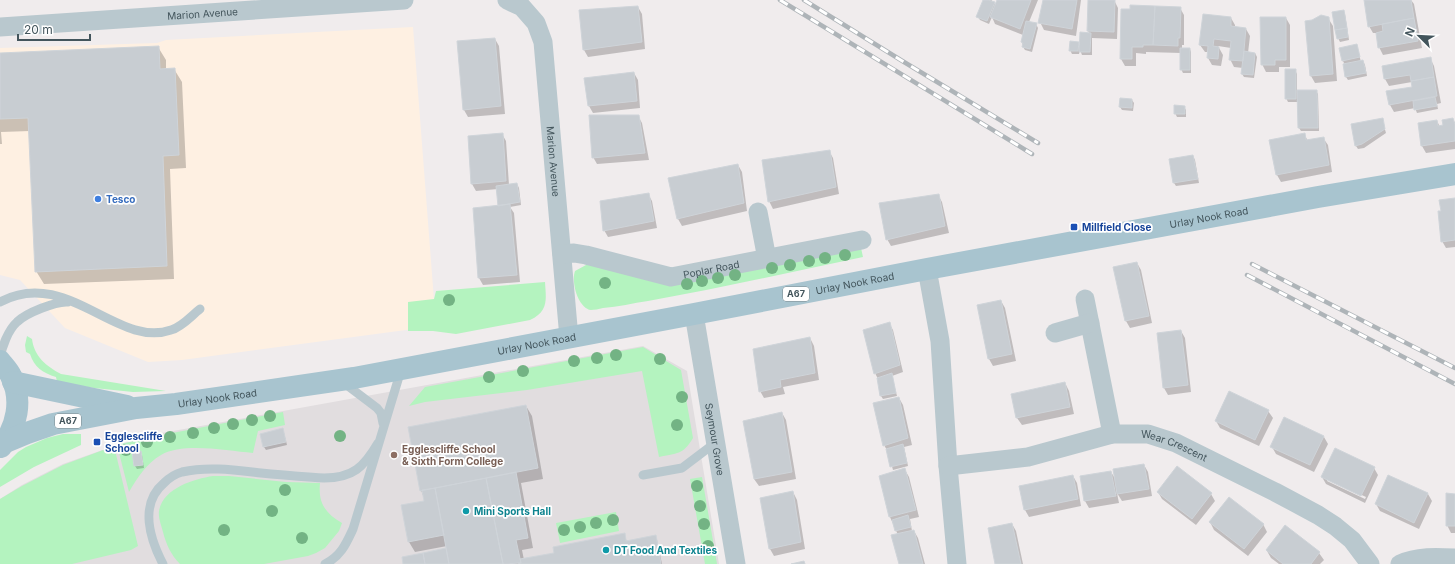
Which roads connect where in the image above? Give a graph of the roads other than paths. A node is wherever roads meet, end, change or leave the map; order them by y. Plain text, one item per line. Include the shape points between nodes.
1 (404, 0) edge
2 (507, 0) edge
3 (245, 5) edge
4 (0, 27) edge
5 (1455, 174) edge
6 (758, 212) dead end
7 (862, 240) dead end
8 (562, 254) junction
9 (767, 259) junction
10 (927, 269) junction
11 (1084, 299) dead end
12 (1, 300) edge
13 (77, 302) junction
14 (200, 309) dead end
15 (694, 314) junction
16 (1090, 323) junction
17 (1055, 333) dead end
18 (569, 338) junction
19 (0, 360) edge
20 (401, 369) junction
21 (340, 380) junction
22 (13, 382) junction
23 (136, 408) junction
24 (383, 427) junction
25 (1112, 434) junction
26 (378, 443) junction
27 (715, 443) junction
28 (2, 445) edge
29 (948, 466) junction
30 (643, 475) dead end
31 (1455, 558) edge
32 (162, 564) edge
33 (325, 564) edge
34 (736, 564) edge
35 (957, 564) edge
36 (1370, 564) edge
37 (1400, 564) edge

1 - 3 street, Marion Avenue
2 - 8 street, Marion Avenue via 527,12 536,23 543,42
3 - 4 street, Marion Avenue
5 - 10 main road, Urlay Nook Road / A67
6 - 9 street
7 - 9 street, Poplar Road
8 - 9 street, Poplar Road via 586,255 671,277
8 - 18 street, Marion Avenue
10 - 15 main road, Urlay Nook Road / A67
10 - 29 street via 940,341
11 - 16 street
12 - 13 lane via 38,293
13 - 14 lane via 129,328 152,334 180,326
13 - 19 lane via 63,302 35,311 17,322 3,344
15 - 18 main road, Urlay Nook Road / A67
15 - 27 street, Seymour Grove
16 - 17 street
16 - 25 street
18 - 20 main road, Urlay Nook Road / A67
19 - 22 main road, A67
20 - 21 main road, Urlay Nook Road / A67
20 - 24 lane
21 - 23 main road, Urlay Nook Road / A67
21 - 24 lane via 381,413
22 - 23 main road, Urlay Nook Road / A67
22 - 28 main road, A67 via 17,393 17,412 12,430
23 - 28 main road, Urlay Nook Road / A67 via 53,424
24 - 26 lane
25 - 29 street, Wear Crescent via 1028,457
25 - 36 street, Wear Crescent via 1148,434 1176,443 1275,492 1335,526 1352,540
26 - 32 lane via 360,467 346,476 334,478 210,469 181,472 173,476 154,493 149,508 152,537
26 - 33 lane via 353,529 342,551
27 - 30 lane via 682,468
27 - 34 street, Seymour Grove
29 - 35 street
31 - 37 street via 1434,557 1408,560

